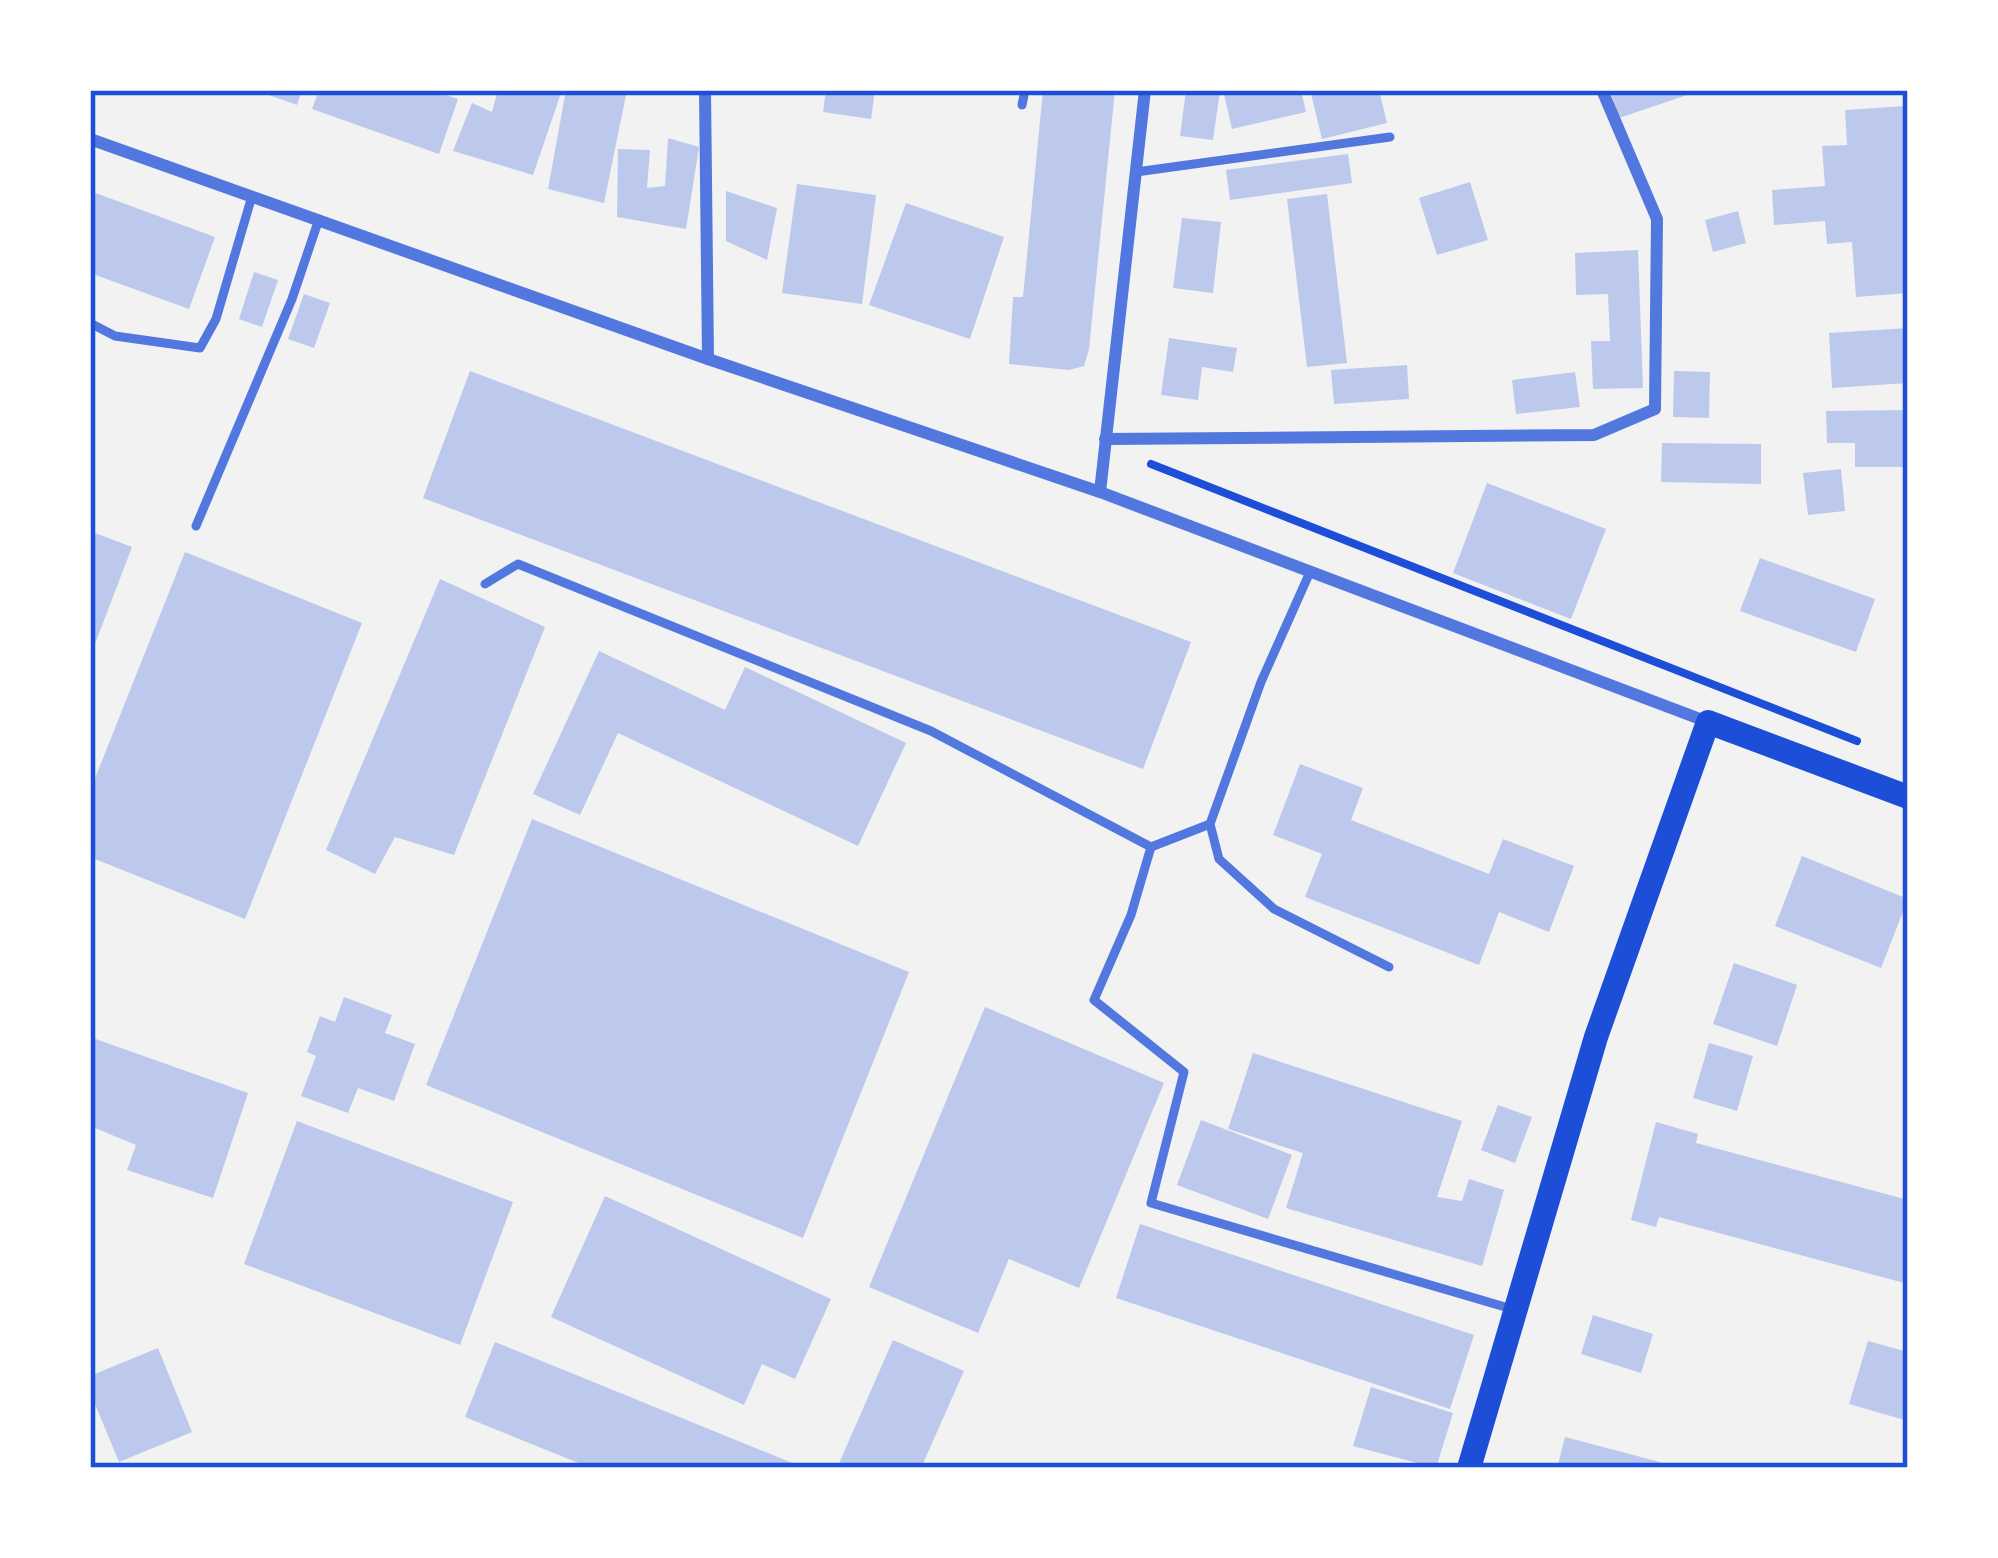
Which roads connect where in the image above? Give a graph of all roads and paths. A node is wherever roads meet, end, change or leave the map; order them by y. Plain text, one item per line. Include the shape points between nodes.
1 (704, 90) edge
2 (1025, 90) edge
3 (1145, 90) edge
4 (1602, 90) edge
5 (1022, 105) dead end
6 (1390, 137) dead end
7 (90, 139) edge
8 (1136, 172) junction
9 (252, 196) junction
10 (319, 219) junction
11 (90, 323) edge
12 (708, 359) junction
13 (1105, 439) junction
14 (1100, 492) junction
15 (196, 526) dead end
16 (1310, 572) junction
17 (485, 584) dead end
18 (1708, 722) junction
19 (1868, 746) dead end
20 (1908, 797) edge
21 (1210, 824) junction
22 (1151, 847) junction
23 (1389, 968) dead end
24 (1517, 1311) junction
25 (1469, 1468) edge

1 - 12 street
2 - 5 lane
3 - 8 street
4 - 13 street via 1657,219 1654,409 1594,435
6 - 8 lane
7 - 9 street
8 - 13 street
9 - 10 street
9 - 11 lane via 216,319 200,347 115,336
10 - 12 street
10 - 15 lane
12 - 14 street
13 - 14 street
13 - 19 path via 1172,475
14 - 16 street
16 - 18 street
16 - 21 lane
17 - 22 lane via 518,564 931,731
18 - 20 main road
18 - 24 main road via 1596,1037
21 - 22 lane
21 - 23 lane via 1220,860 1274,909
22 - 24 lane via 1094,1000 1184,1072 1151,1203
24 - 25 main road

